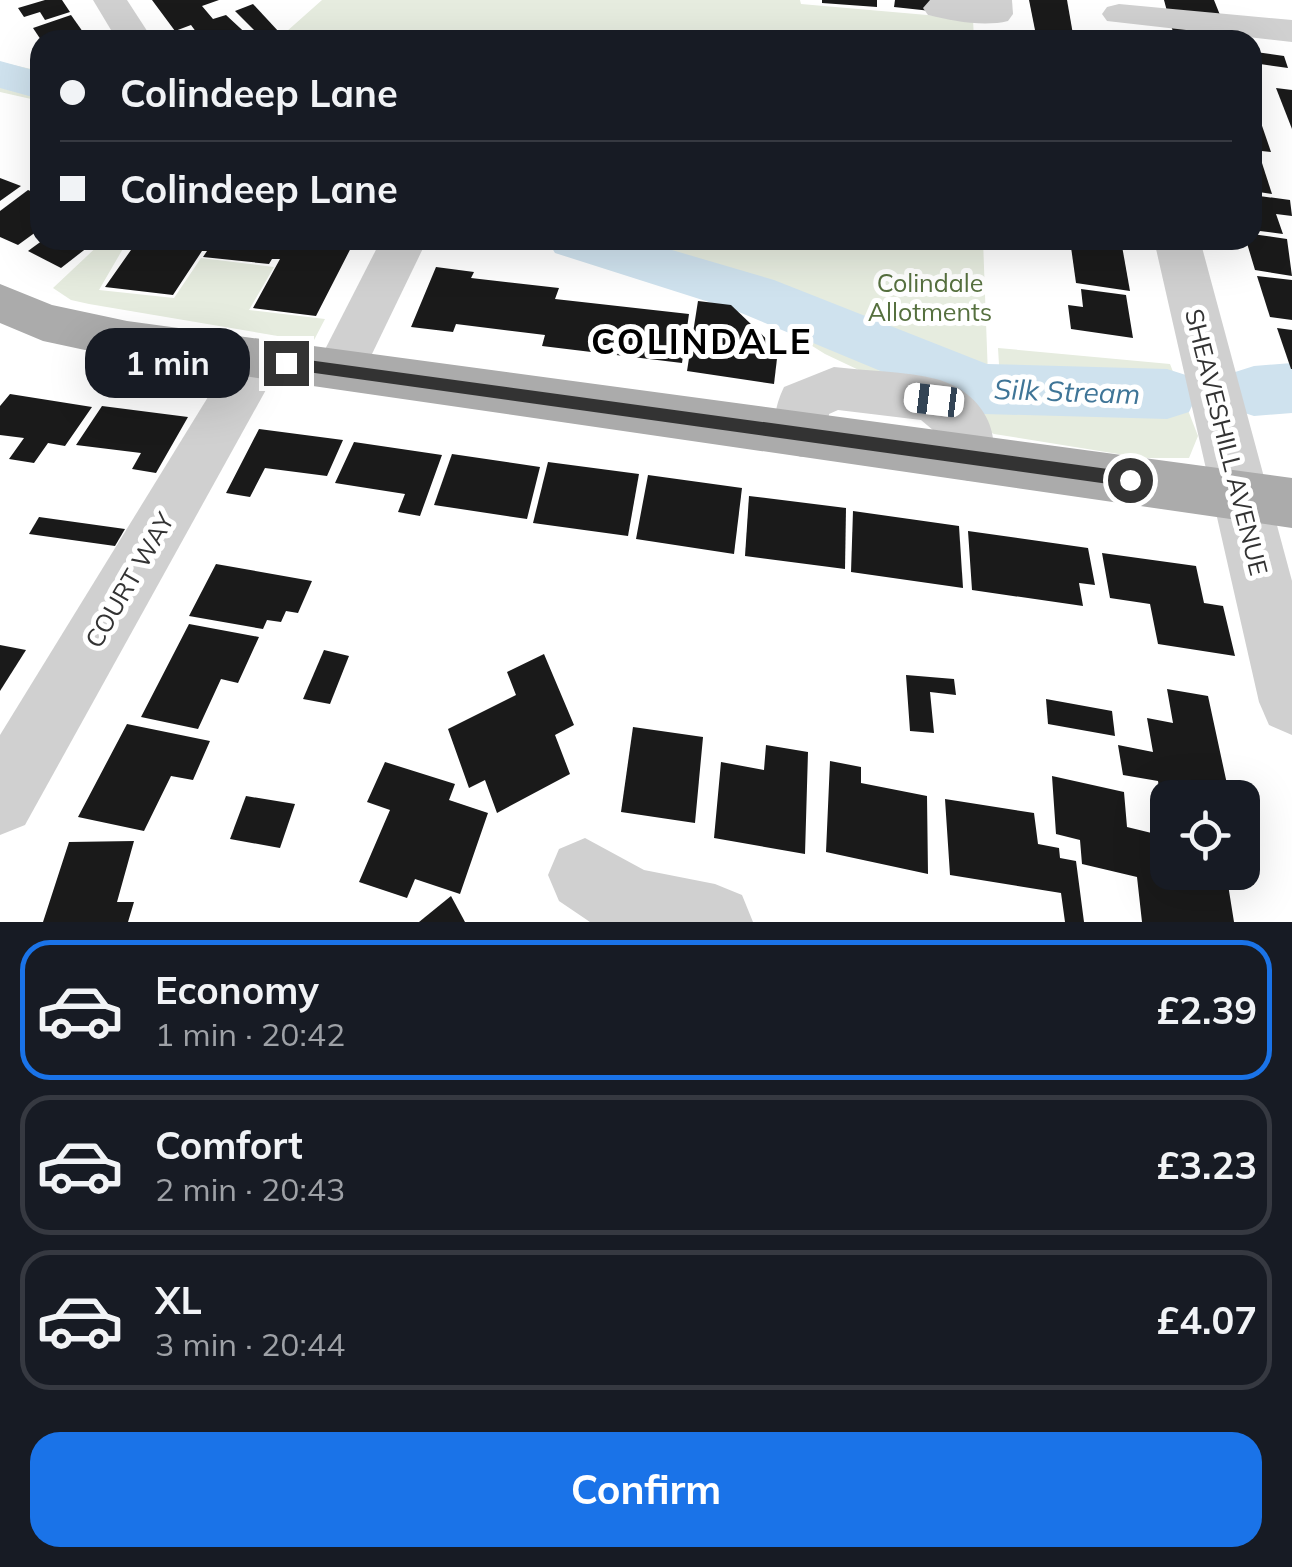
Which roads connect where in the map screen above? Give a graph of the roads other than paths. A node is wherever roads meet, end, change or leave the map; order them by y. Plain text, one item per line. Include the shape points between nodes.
1 (110, 0) edge
2 (995, 0) edge
3 (940, 8) dead end
4 (1120, 18) edge
5 (128, 30) edge
6 (1292, 32) edge
7 (399, 250) edge
8 (1179, 250) edge
9 (0, 302) edge
10 (258, 359) junction
11 (340, 369) junction
12 (1238, 496) junction
13 (1292, 503) edge
14 (1292, 702) edge
15 (0, 800) edge
16 (586, 875) dead end
17 (715, 922) edge

1 - 5 street
2 - 3 street via 996,14
4 - 6 street
7 - 11 street
8 - 12 street, SHEAVESHILL AVENUE
9 - 10 main road via 67,329
10 - 11 main road
10 - 15 street, COURT WAY
11 - 12 main road
12 - 13 main road
12 - 14 street, SHEAVESHILL AVENUE
16 - 17 street via 630,905

